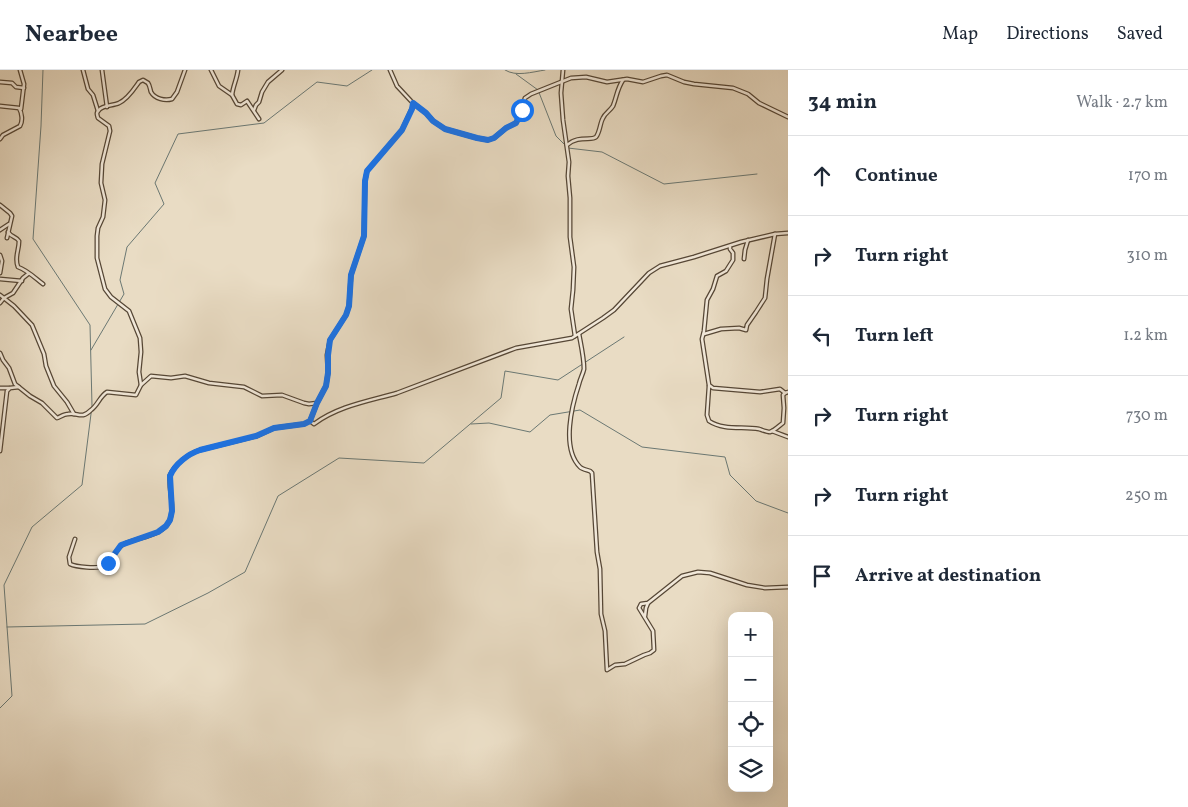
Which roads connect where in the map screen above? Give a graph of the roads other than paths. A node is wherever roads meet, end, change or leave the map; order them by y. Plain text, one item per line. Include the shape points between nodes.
1 (20, 70) edge
2 (83, 70) edge
3 (102, 70) edge
4 (185, 70) edge
5 (211, 70) edge
6 (238, 70) edge
7 (282, 70) edge
8 (390, 70) edge
9 (563, 70) edge
10 (623, 79) junction
11 (0, 82) edge
12 (561, 82) junction
13 (24, 88) junction
14 (232, 94) junction
15 (413, 103) junction
16 (0, 106) edge
17 (108, 106) junction
18 (253, 110) junction
19 (21, 111) junction
20 (98, 111) junction
21 (788, 117) edge
22 (259, 119) dead end
23 (0, 139) edge
24 (567, 145) junction
25 (0, 205) edge
26 (10, 223) junction
27 (0, 230) edge
28 (8, 232) junction
29 (788, 233) edge
30 (775, 234) junction
31 (7, 238) dead end
32 (748, 240) junction
33 (730, 246) junction
34 (0, 255) edge
35 (744, 259) dead end
36 (0, 273) edge
37 (29, 274) junction
38 (0, 280) edge
39 (22, 281) junction
40 (43, 284) dead end
41 (0, 295) edge
42 (4, 298) junction
43 (0, 303) edge
44 (579, 334) junction
45 (703, 334) junction
46 (575, 336) junction
47 (0, 352) edge
48 (141, 385) junction
49 (709, 385) junction
50 (19, 387) junction
51 (0, 388) edge
52 (10, 388) junction
53 (787, 392) edge
54 (317, 403) junction
55 (75, 415) junction
56 (310, 421) junction
57 (772, 431) junction
58 (788, 437) edge
59 (0, 451) edge
60 (75, 539) dead end
61 (788, 587) edge
62 (648, 603) junction
63 (645, 618) junction

1 - 13 street
2 - 20 street
3 - 17 street
4 - 17 street via 172,99 155,96 143,80 122,101
5 - 14 street via 219,86
6 - 14 street
7 - 18 street via 268,82
8 - 15 street via 397,86
9 - 12 street
10 - 12 street via 606,82 579,77
10 - 21 street via 643,82 667,75 694,84 733,88
10 - 24 street via 595,138 572,140
11 - 13 street via 11,82 17,88
12 - 15 street via 531,94 526,98 516,123 488,140 445,129
12 - 24 street
13 - 19 street
14 - 18 street via 237,104 247,101
15 - 54 street via 402,130 367,171 364,236 351,275 349,306 330,340 326,386
16 - 19 street via 18,107
17 - 20 street
18 - 22 street
19 - 23 street via 21,125
20 - 48 street via 98,118 109,126 110,132 102,164 105,200 98,230 97,258 105,289 129,312 140,338
24 - 46 street via 574,267 571,309
25 - 26 street via 11,214
26 - 27 street
26 - 28 street
28 - 31 street
28 - 37 street via 19,242 17,265
29 - 30 street
30 - 32 street
30 - 45 street via 764,298 746,330 721,329
32 - 33 street
32 - 35 street
33 - 44 street via 654,269 614,310
33 - 45 street via 733,260 716,278 707,300
34 - 36 street
37 - 39 street
37 - 40 street
38 - 39 street
39 - 42 street via 13,293
41 - 42 street
42 - 43 street
42 - 55 street via 32,325 54,386
44 - 46 street
44 - 63 street via 584,370 569,425 570,437 579,466 592,473 607,670 653,651 653,632
45 - 49 street
46 - 56 street via 516,348 397,393 366,400 314,424
47 - 50 street
48 - 54 street via 151,376 188,377 244,387 262,396 282,395 304,403
48 - 55 street via 136,395 107,392 90,411
49 - 53 street via 720,389 756,392 780,389
49 - 57 street via 709,421 727,427
50 - 52 street
50 - 55 street via 57,418
51 - 52 street
52 - 59 street
53 - 57 street via 783,395 783,423
54 - 56 street
56 - 60 street via 274,428 191,453 170,476 172,511 166,526 121,545 106,566 93,568 70,564
57 - 58 street
61 - 62 street via 757,587 698,572 682,576
62 - 63 street
62 - 63 street via 641,604 639,608

